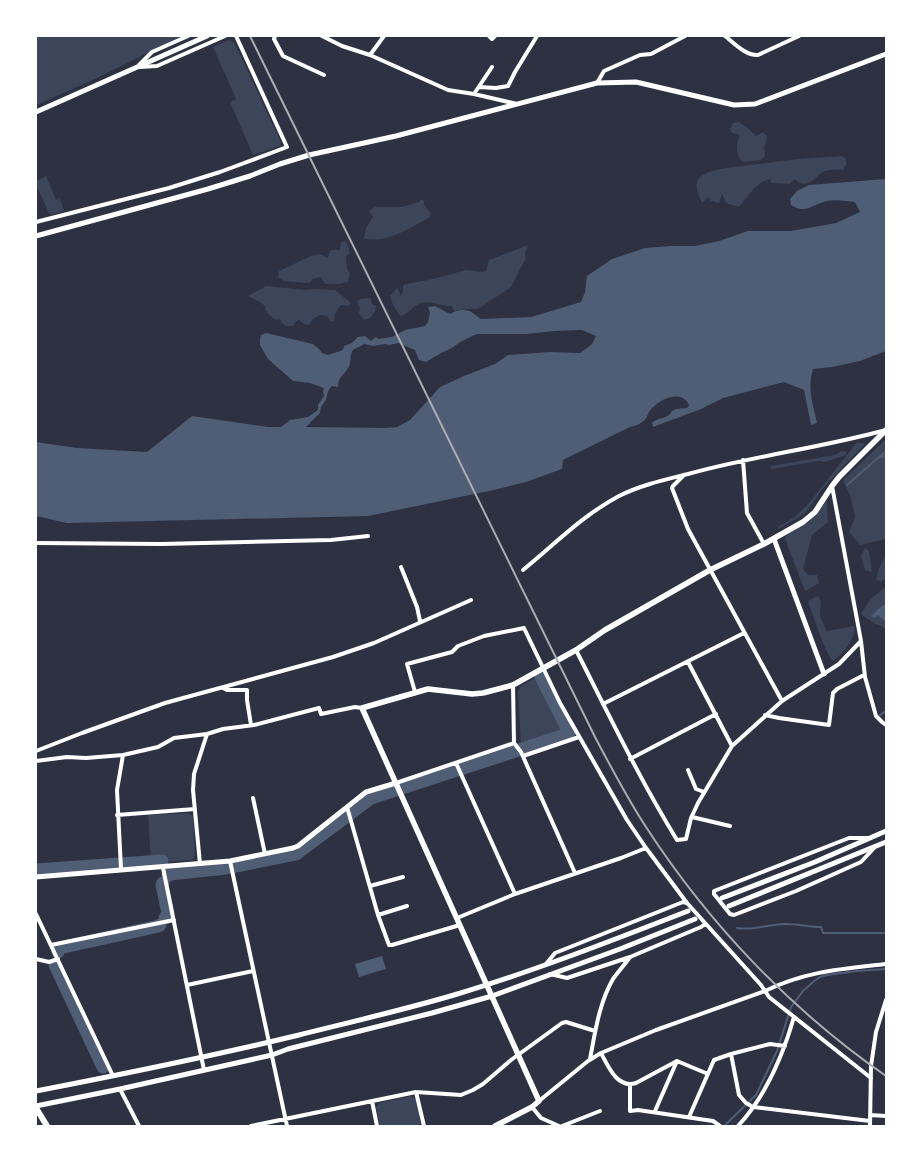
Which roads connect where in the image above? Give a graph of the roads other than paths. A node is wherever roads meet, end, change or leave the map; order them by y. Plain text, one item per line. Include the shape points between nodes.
1 (188, 36) edge
2 (207, 36) edge
3 (225, 36) edge
4 (236, 36) edge
5 (275, 36) edge
6 (322, 36) edge
7 (384, 36) edge
8 (489, 36) edge
9 (495, 36) edge
10 (537, 36) edge
11 (685, 36) edge
12 (725, 36) edge
13 (799, 36) edge
14 (886, 54) edge
15 (370, 55) junction
16 (137, 67) junction
17 (492, 67) dead end
18 (324, 75) dead end
19 (597, 83) junction
20 (479, 88) junction
21 (474, 94) junction
22 (518, 104) junction
23 (36, 112) edge
24 (36, 222) edge
25 (36, 236) edge
26 (886, 430) edge
27 (743, 460) junction
28 (685, 474) junction
29 (832, 486) junction
30 (368, 536) dead end
31 (774, 539) junction
32 (36, 543) edge
33 (764, 544) junction
34 (401, 567) dead end
35 (523, 570) dead end
36 (710, 570) junction
37 (471, 600) dead end
38 (420, 622) junction
39 (744, 633) junction
40 (861, 641) junction
41 (576, 650) junction
42 (688, 662) junction
43 (544, 668) junction
44 (824, 674) junction
45 (864, 674) junction
46 (513, 685) junction
47 (222, 688) junction
48 (415, 692) junction
49 (782, 701) junction
50 (603, 704) junction
51 (362, 708) junction
52 (716, 714) junction
53 (765, 715) junction
54 (251, 725) junction
55 (886, 725) edge
56 (207, 734) junction
57 (579, 738) junction
58 (516, 745) junction
59 (732, 746) junction
60 (36, 751) edge
61 (522, 754) junction
62 (123, 755) junction
63 (630, 759) junction
64 (36, 761) edge
65 (457, 765) junction
66 (688, 770) dead end
67 (398, 787) junction
68 (704, 792) junction
69 (253, 798) dead end
70 (195, 809) junction
71 (348, 809) junction
72 (118, 815) junction
73 (692, 817) junction
74 (730, 826) dead end
75 (886, 831) edge
76 (869, 838) junction
77 (886, 842) edge
78 (875, 847) junction
79 (646, 848) junction
80 (266, 854) junction
81 (230, 863) junction
82 (200, 864) junction
83 (121, 865) junction
84 (163, 868) junction
85 (575, 873) junction
86 (36, 877) edge
87 (403, 877) dead end
88 (370, 886) junction
89 (515, 894) junction
90 (722, 898) dead end
91 (687, 903) junction
92 (408, 906) dead end
93 (729, 906) dead end
94 (688, 911) dead end
95 (36, 914) edge
96 (378, 914) junction
97 (457, 918) junction
98 (695, 919) dead end
99 (174, 920) junction
100 (705, 924) junction
101 (460, 925) junction
102 (51, 945) junction
103 (630, 957) junction
104 (36, 959) edge
105 (58, 959) junction
106 (546, 964) junction
107 (886, 964) edge
108 (253, 971) junction
109 (550, 974) junction
110 (187, 985) junction
111 (487, 985) junction
112 (765, 991) junction
113 (492, 996) junction
114 (886, 1000) edge
115 (791, 1014) junction
116 (595, 1031) junction
117 (270, 1043) junction
118 (781, 1046) junction
119 (601, 1053) junction
120 (732, 1054) junction
121 (272, 1055) junction
122 (518, 1055) junction
123 (201, 1057) junction
124 (590, 1059) junction
125 (677, 1061) junction
126 (204, 1070) junction
127 (708, 1074) junction
128 (113, 1076) junction
129 (871, 1078) junction
130 (630, 1085) junction
131 (120, 1089) junction
132 (36, 1091) edge
133 (416, 1092) junction
134 (372, 1101) junction
135 (539, 1102) junction
136 (749, 1105) junction
137 (36, 1107) edge
138 (532, 1107) junction
139 (655, 1111) junction
140 (600, 1112) dead end
141 (870, 1115) junction
142 (886, 1116) edge
143 (689, 1117) junction
144 (285, 1119) junction
145 (870, 1120) junction
146 (47, 1126) edge
147 (139, 1126) edge
148 (251, 1126) edge
149 (287, 1126) edge
150 (377, 1126) edge
151 (424, 1126) edge
152 (495, 1126) edge
153 (559, 1126) edge
154 (562, 1126) edge
155 (720, 1126) edge
156 (738, 1126) edge
157 (870, 1126) edge

1 - 16 street via 152,52
2 - 16 street
3 - 16 street via 157,66
4 - 24 street via 287,147 169,188
5 - 18 street via 274,39 283,56
6 - 15 street
7 - 15 street
8 - 9 street via 492,39
10 - 20 street via 508,86
11 - 19 street via 651,54 640,55 604,71
12 - 13 street via 753,56
14 - 19 street via 755,104 734,105 636,82
15 - 21 street via 448,90
16 - 23 street
17 - 20 street
19 - 22 street
20 - 21 street
21 - 22 street
22 - 25 street via 396,136 313,154 208,189
26 - 27 street
26 - 29 main road
27 - 28 street
27 - 33 street via 746,513
28 - 35 street via 641,486 619,496 582,520
28 - 36 street via 672,488 688,529
29 - 31 main road via 815,512
29 - 40 street
30 - 32 street via 330,540 160,544
31 - 33 main road
31 - 44 street
33 - 36 main road
34 - 38 street via 417,607
36 - 39 street
36 - 41 main road via 605,630
37 - 38 street
38 - 47 street via 374,643 333,657
39 - 42 street
39 - 49 street
40 - 44 street via 839,664
40 - 45 street
41 - 43 main road
41 - 50 street
42 - 50 street
42 - 52 street
43 - 46 main road
43 - 48 street via 524,628 484,636 458,646 452,652 407,664
43 - 57 street
44 - 49 street
45 - 53 street via 833,693 829,725
45 - 55 street via 876,716
46 - 48 main road via 472,694 428,689
46 - 58 street
47 - 54 street via 247,690
47 - 60 street via 165,703
48 - 51 main road
49 - 53 street
50 - 63 street
51 - 54 street via 321,714 319,708
51 - 67 main road
52 - 59 street
52 - 63 street
53 - 59 street
54 - 56 street
56 - 62 street via 174,738 158,747
56 - 70 street via 194,774
57 - 61 street
57 - 79 street
58 - 61 street
58 - 65 street
59 - 68 street
61 - 85 street
62 - 64 street
62 - 72 street via 117,790
63 - 73 street via 677,840 686,839
65 - 67 street
65 - 89 street
66 - 68 street via 696,789
67 - 71 street via 366,792
67 - 97 main road
68 - 73 street
69 - 80 street
70 - 72 street
70 - 82 street
71 - 80 street via 298,846
71 - 88 street
72 - 83 street
73 - 74 street
75 - 76 street
76 - 78 street via 849,838 714,891 714,894 730,914 741,913 861,862
76 - 90 street
77 - 78 street
78 - 93 street
79 - 85 street
79 - 91 street
80 - 81 street
81 - 82 street
81 - 108 street
82 - 84 street
83 - 84 street
83 - 86 street
84 - 99 street
85 - 89 street
87 - 88 street
88 - 96 street
89 - 97 street
91 - 100 street
91 - 106 street via 683,902 554,953
92 - 96 street
94 - 106 street
95 - 102 street
96 - 101 street via 389,945
97 - 101 main road
98 - 109 street
99 - 102 street
99 - 110 street
100 - 103 street
100 - 112 street
101 - 111 main road
102 - 105 street
103 - 109 street via 567,978
103 - 116 street via 613,980 604,999
104 - 105 street via 49,962
105 - 128 street
106 - 111 street
107 - 112 street via 810,974
108 - 110 street
108 - 117 street
109 - 113 street
110 - 123 street
111 - 113 main road
111 - 117 street
112 - 115 street
112 - 119 street via 656,1030
113 - 121 street
113 - 122 main road
114 - 129 street via 876,1032
115 - 118 street
115 - 129 street
116 - 122 street via 562,1023
116 - 124 street
117 - 121 street
117 - 123 street
118 - 120 street via 770,1044
118 - 136 street via 772,1075
119 - 124 street
119 - 130 street via 617,1080
120 - 127 street via 714,1060
120 - 136 street via 739,1095
121 - 126 street
121 - 144 street
122 - 133 street via 483,1084 461,1096
122 - 135 main road
123 - 126 street
123 - 128 street
124 - 135 street
125 - 127 street
125 - 130 street
125 - 139 street
126 - 131 street
127 - 143 street
128 - 132 street
129 - 141 street
130 - 139 street via 630,1111
131 - 137 street
131 - 147 street
133 - 134 street
133 - 151 street
134 - 144 street
134 - 150 street
135 - 138 main road
136 - 145 street
136 - 156 street via 748,1115
137 - 146 highway
138 - 152 main road
138 - 153 street via 541,1118
139 - 143 street
140 - 154 street
141 - 142 street
141 - 145 street
143 - 155 street via 713,1121
144 - 148 street
144 - 149 street
145 - 157 street

